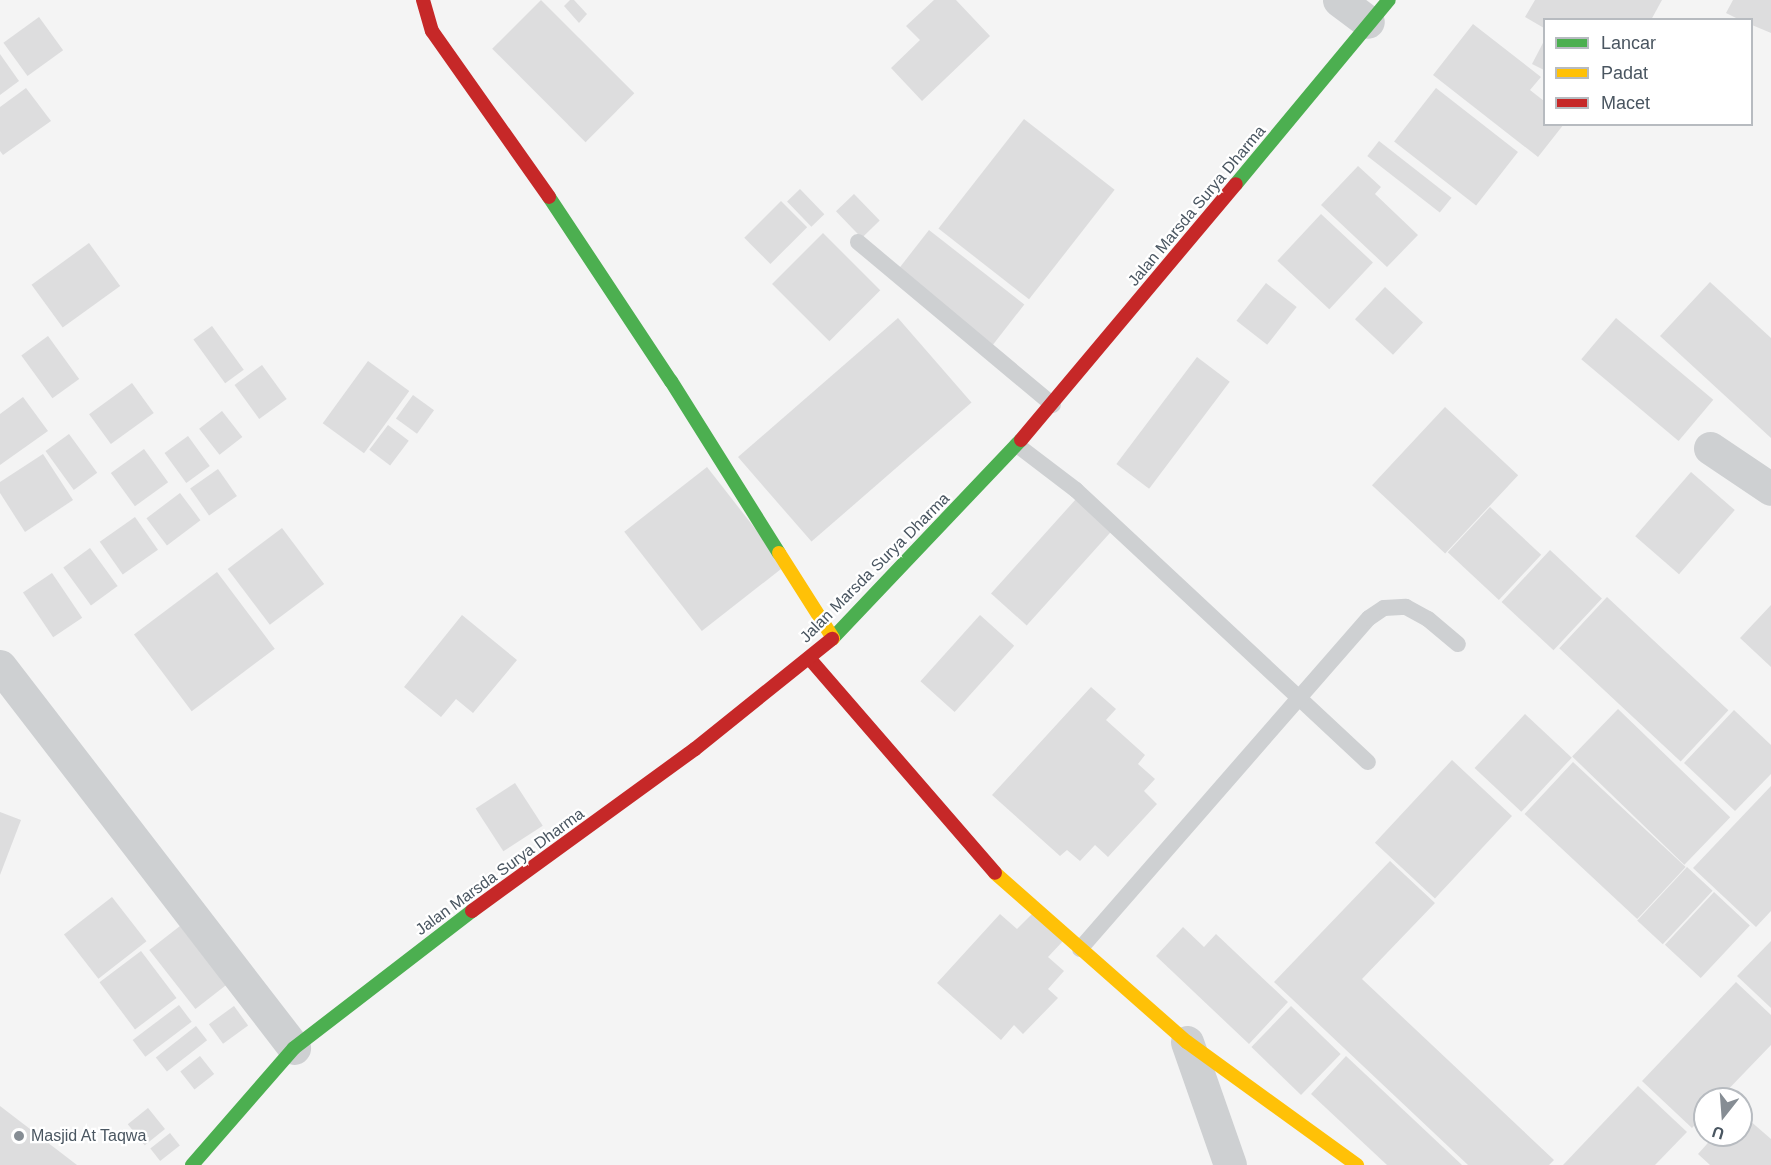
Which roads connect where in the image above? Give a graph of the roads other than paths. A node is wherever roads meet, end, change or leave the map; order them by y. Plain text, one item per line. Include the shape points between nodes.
1 (423, 0) edge
2 (1339, 0) edge
3 (1378, 11) edge
4 (858, 242) dead end
5 (1053, 405) junction
6 (1017, 445) junction
7 (1710, 448) dead end
8 (1771, 489) edge
9 (833, 638) junction
10 (1458, 644) dead end
11 (809, 658) junction
12 (0, 666) edge
13 (1300, 698) junction
14 (1368, 762) dead end
15 (1080, 949) junction
16 (1187, 1042) junction
17 (294, 1048) junction
18 (192, 1165) edge
19 (1230, 1165) edge
20 (1357, 1165) edge

1 - 9 main road via 432,31 553,203 664,371
2 - 3 street
3 - 5 main road, Jalan Marsda Surya Dharma
4 - 5 lane
5 - 6 main road, Jalan Marsda Surya Dharma
6 - 9 main road, Jalan Marsda Surya Dharma
6 - 13 lane via 1076,490
7 - 8 street
9 - 11 main road, Jalan Marsda Surya Dharma
10 - 13 lane via 1406,607 1384,608 1369,618
11 - 15 main road via 1002,881
11 - 17 main road, Jalan Marsda Surya Dharma via 695,749 461,919
12 - 17 street
13 - 14 lane
13 - 15 lane
15 - 16 main road
16 - 19 street
16 - 20 main road
17 - 18 main road, Jalan Marsda Surya Dharma

